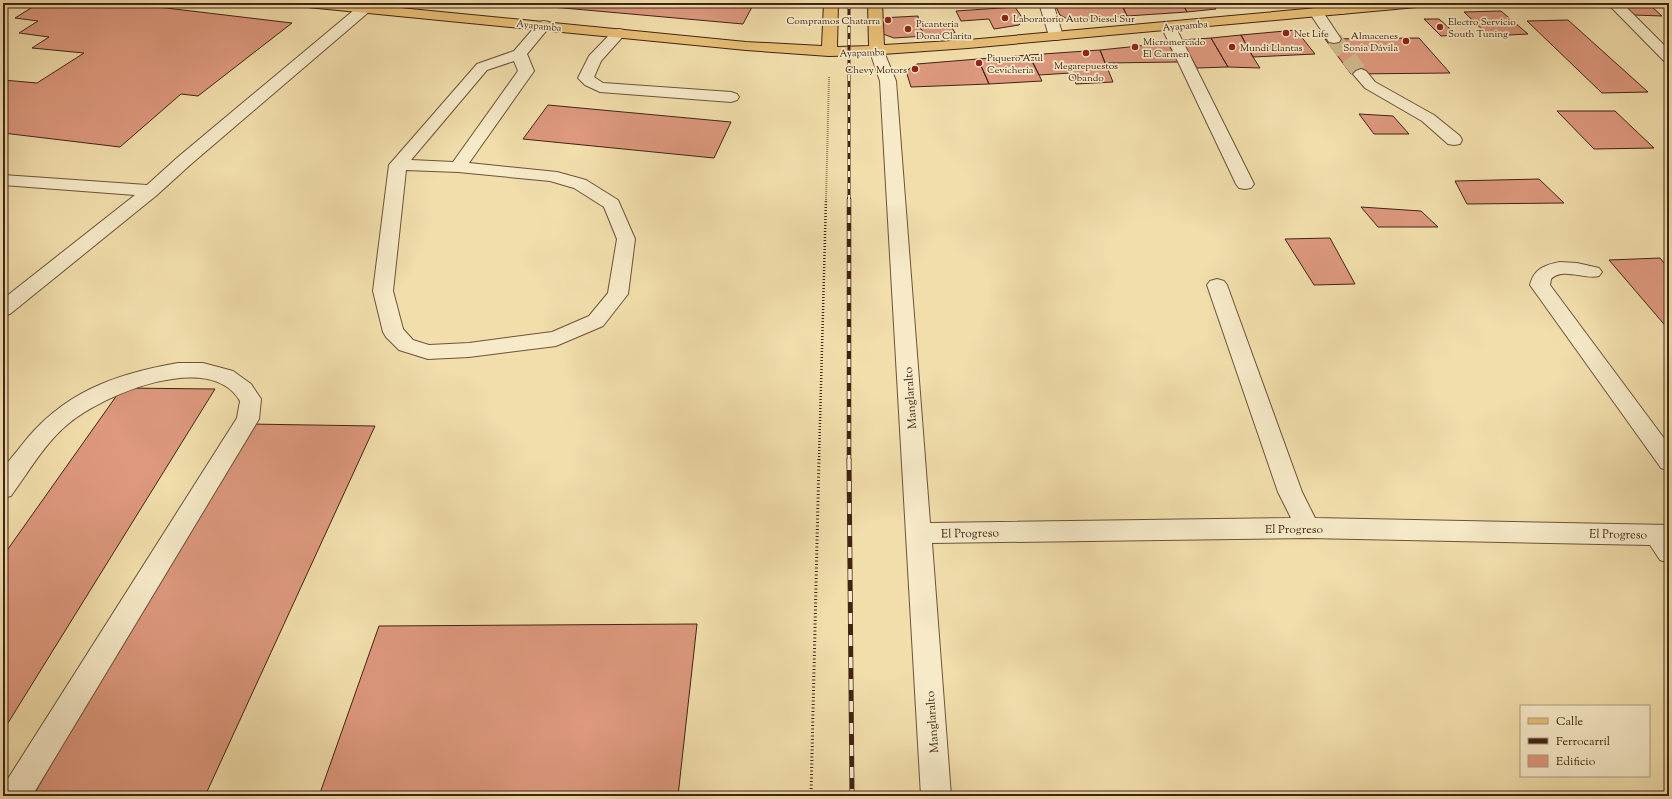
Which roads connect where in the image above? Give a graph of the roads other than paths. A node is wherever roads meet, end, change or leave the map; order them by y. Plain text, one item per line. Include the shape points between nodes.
1 (307, 3) edge
2 (831, 3) edge
3 (875, 3) edge
4 (1046, 3) edge
5 (1417, 3) edge
6 (1614, 3) edge
7 (1340, 6) edge
8 (365, 8) junction
9 (1316, 12) junction
10 (544, 25) junction
11 (1168, 26) junction
12 (619, 33) junction
13 (1056, 36) junction
14 (1334, 39) tunnel mouth
15 (829, 52) junction
16 (877, 52) junction
17 (519, 54) junction
18 (1669, 58) edge
19 (1361, 74) tunnel mouth
20 (731, 97) dead end
21 (1454, 140) dead end
22 (398, 165) junction
23 (458, 167) junction
24 (3, 180) edge
25 (1245, 184) dead end
26 (150, 191) junction
27 (1592, 272) dead end
28 (1217, 285) dead end
29 (3, 309) edge
30 (1669, 462) edge
31 (3, 488) edge
32 (1308, 528) junction
33 (920, 533) junction
34 (1665, 541) edge
35 (15, 796) edge
36 (936, 796) edge

1 - 8 main road, Ayapamba
2 - 15 main road
3 - 16 main road, Manglaralto
4 - 13 street
5 - 7 main road, Ayapamba
6 - 18 street
7 - 9 main road, Ayapamba
8 - 10 main road, Ayapamba
8 - 26 street
9 - 11 main road, Ayapamba
9 - 14 street
10 - 12 main road, Ayapamba
10 - 17 street
11 - 13 main road, Ayapamba
11 - 25 street
12 - 15 main road, Ayapamba
12 - 20 street via 594,59 586,78 590,82 600,87
13 - 16 main road, Ayapamba
15 - 16 main road, Ayapamba
16 - 33 street, Manglaralto via 888,81
17 - 22 street via 482,67
17 - 23 street via 526,71
19 - 21 street via 1370,85 1428,118
22 - 23 street
22 - 23 street via 383,291 393,332 406,345 428,352 476,350 556,339 596,321 618,294 626,239 612,204 580,184 551,176
24 - 26 street
26 - 29 street
27 - 30 street via 1553,269 1540,278 1540,285
28 - 32 street via 1290,492
31 - 35 street via 60,418 79,404 123,382 168,372 211,372 229,378 243,388 251,401 248,419
32 - 33 street, El Progreso
32 - 34 street, El Progreso
33 - 36 street, Manglaralto

